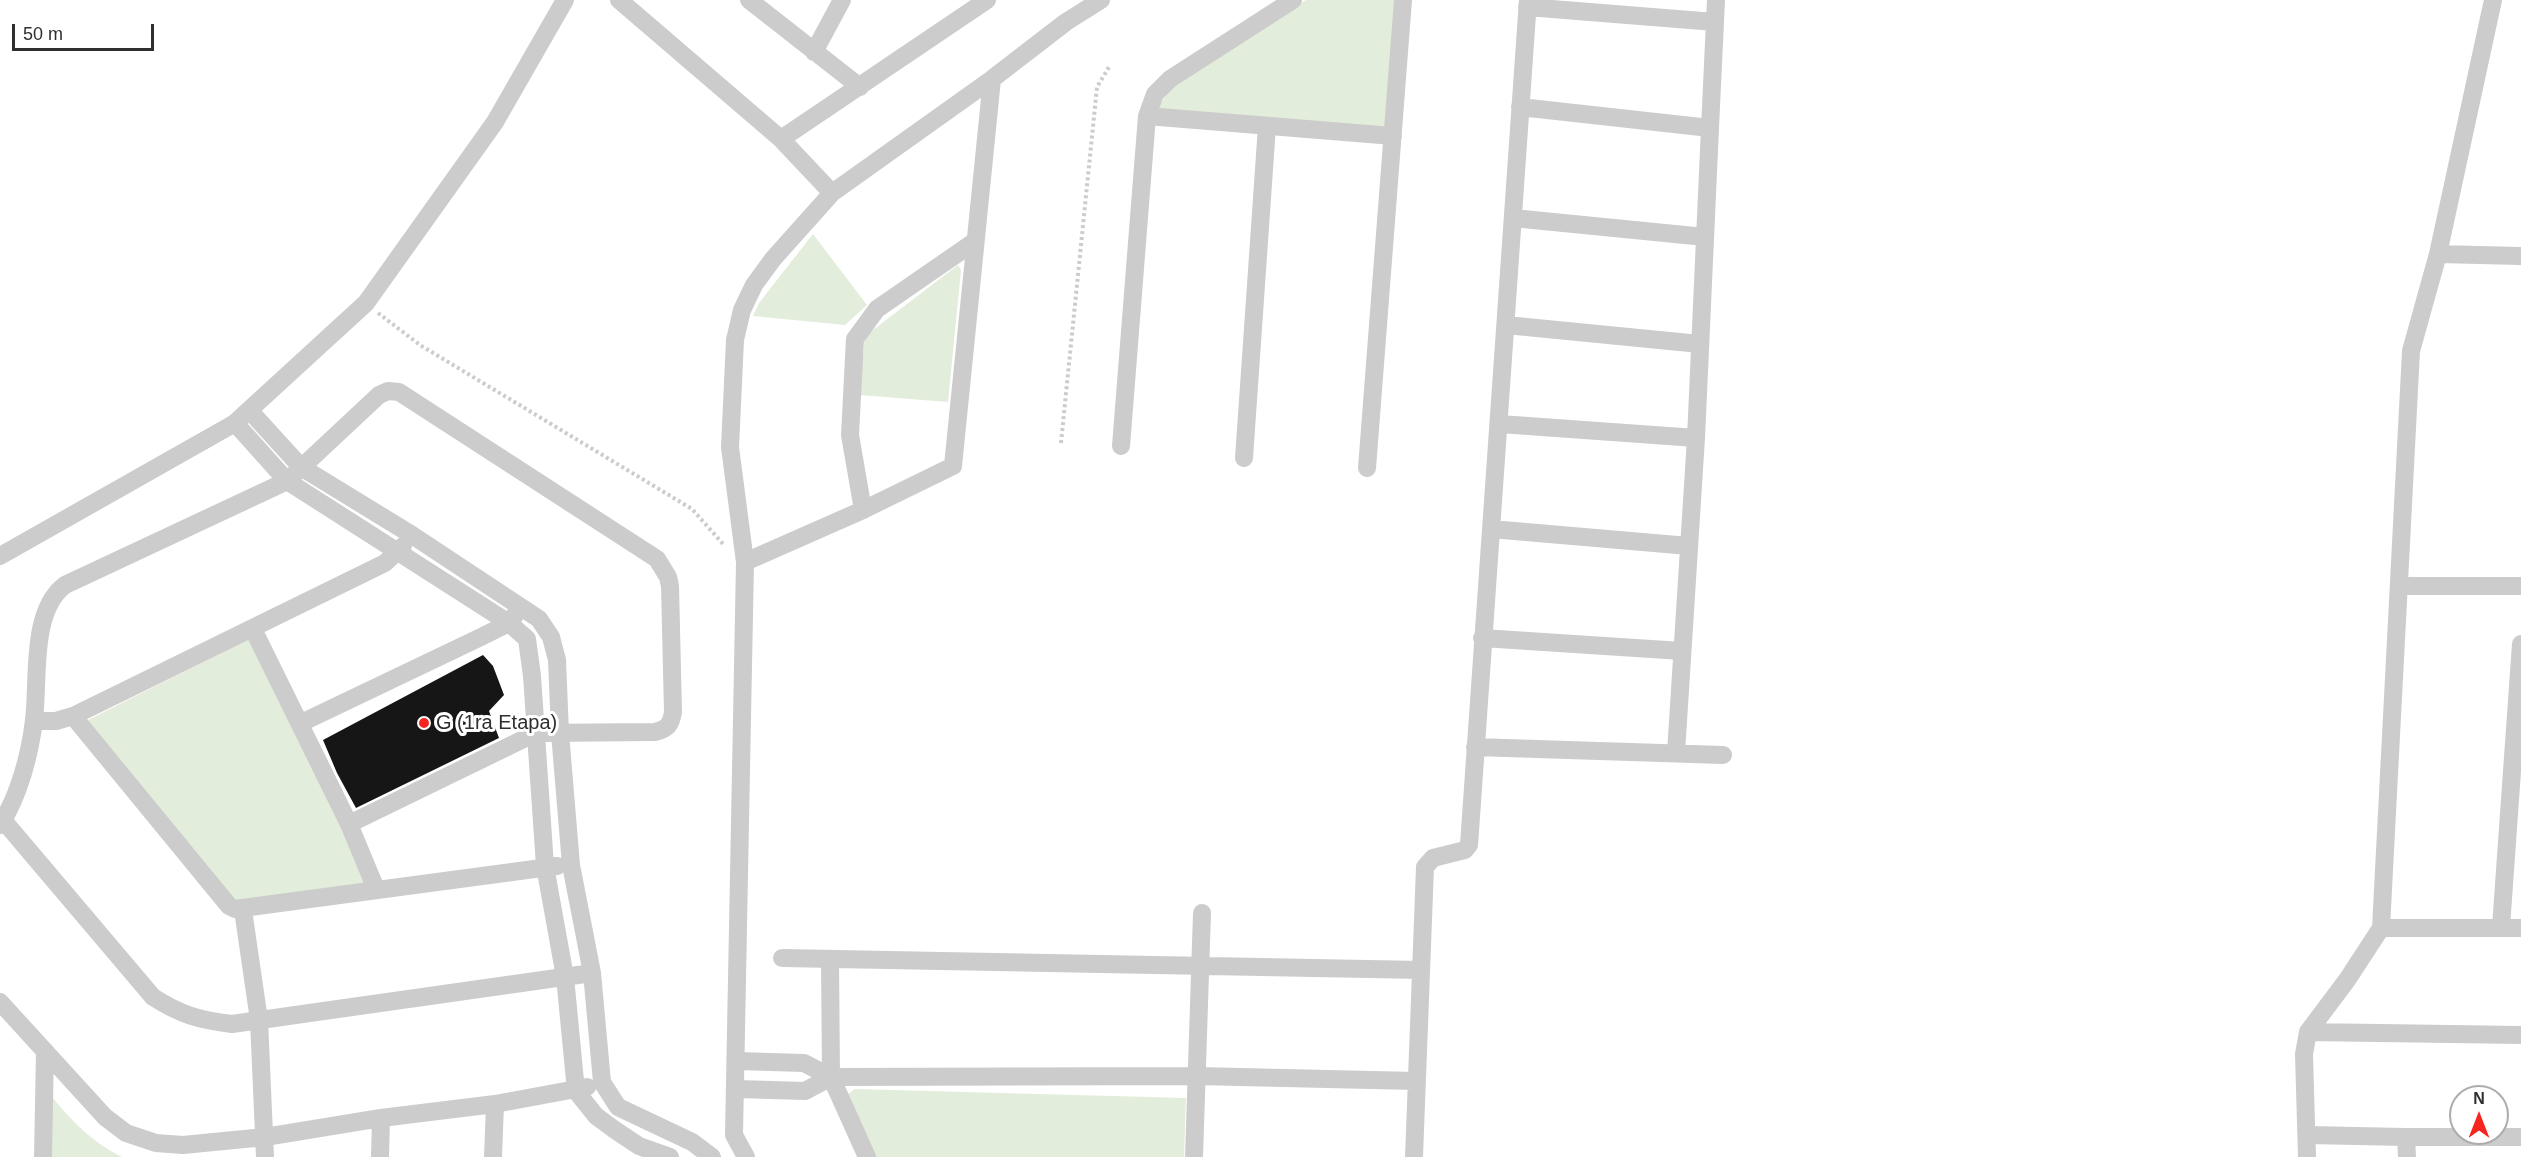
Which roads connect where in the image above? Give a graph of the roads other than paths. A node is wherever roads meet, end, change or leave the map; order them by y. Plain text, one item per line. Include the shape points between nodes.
1 (565, 0) edge
2 (619, 0) edge
3 (749, 0) edge
4 (842, 0) edge
5 (987, 0) edge
6 (1101, 0) edge
7 (1293, 0) edge
8 (1403, 0) edge
9 (1716, 0) edge
10 (2493, 0) edge
11 (1528, 4) edge
12 (1714, 22) junction
13 (814, 52) junction
14 (992, 79) junction
15 (860, 87) junction
16 (1520, 107) junction
17 (1147, 116) junction
18 (1267, 126) junction
19 (1710, 128) junction
20 (1393, 136) junction
21 (781, 139) junction
22 (832, 194) junction
23 (1513, 218) junction
24 (1705, 237) junction
25 (974, 242) junction
26 (2438, 254) junction
27 (2521, 256) edge
28 (1506, 325) junction
29 (1700, 344) junction
30 (250, 411) junction
31 (235, 423) junction
32 (1500, 424) junction
33 (1696, 438) junction
34 (1121, 446) dead end
35 (1245, 458) dead end
36 (301, 467) junction
37 (1367, 468) dead end
38 (287, 481) junction
39 (863, 510) junction
40 (1491, 529) junction
41 (412, 535) junction
42 (1689, 546) junction
43 (398, 553) junction
44 (0, 556) edge
45 (745, 562) junction
46 (2399, 586) junction
47 (2521, 586) edge
48 (520, 607) junction
49 (509, 623) junction
50 (253, 629) junction
51 (1482, 638) junction
52 (2521, 644) edge
53 (1682, 651) junction
54 (2520, 699) edge
55 (73, 716) junction
56 (34, 721) junction
57 (301, 723) junction
58 (536, 733) junction
59 (560, 733) junction
60 (1475, 747) junction
61 (1676, 753) junction
62 (1723, 755) dead end
63 (2516, 816) edge
64 (2, 823) edge
65 (349, 825) junction
66 (571, 865) junction
67 (544, 866) junction
68 (376, 889) junction
69 (243, 910) junction
70 (1202, 914) dead end
71 (2501, 927) junction
72 (2381, 928) junction
73 (2521, 928) edge
74 (782, 958) dead end
75 (830, 959) junction
76 (1201, 967) junction
77 (1421, 970) junction
78 (592, 973) junction
79 (565, 977) junction
80 (0, 1002) edge
81 (259, 1020) junction
82 (2308, 1032) junction
83 (2521, 1035) edge
84 (45, 1051) junction
85 (737, 1061) junction
86 (1196, 1076) junction
87 (831, 1077) junction
88 (1416, 1081) junction
89 (602, 1082) junction
90 (737, 1089) junction
91 (576, 1091) junction
92 (495, 1104) junction
93 (381, 1118) junction
94 (2307, 1135) junction
95 (265, 1137) junction
96 (2406, 1137) junction
97 (2521, 1137) edge
98 (156, 1150) edge
99 (743, 1154) edge
100 (43, 1157) edge
101 (265, 1157) edge
102 (380, 1157) edge
103 (493, 1157) edge
104 (670, 1157) edge
105 (712, 1157) edge
106 (867, 1157) edge
107 (1194, 1157) edge
108 (1414, 1157) edge
109 (2307, 1157) edge
110 (2407, 1157) edge

1 - 30 street via 495,122 366,303
2 - 21 street
3 - 13 street
4 - 13 street
5 - 15 street
6 - 14 street
7 - 17 street via 1170,79 1155,94
8 - 20 street
9 - 12 street
10 - 26 street
11 - 12 street
11 - 16 street
12 - 19 street
13 - 15 street
14 - 22 street
14 - 25 street
15 - 21 street
16 - 19 street
16 - 23 street
17 - 18 street
17 - 34 street
18 - 20 street
18 - 35 street
19 - 24 street
20 - 37 street
21 - 22 street
22 - 45 street via 754,285 739,320 731,383 730,447
23 - 24 street
23 - 28 street
24 - 29 street
25 - 39 street via 953,466
25 - 39 street via 877,309 855,339 850,435
26 - 27 street
26 - 46 street via 2410,351
28 - 29 street
28 - 32 street
29 - 33 street
30 - 31 street
30 - 36 street
31 - 38 street
31 - 44 street
32 - 33 street
32 - 40 street
33 - 42 street
36 - 38 street
36 - 41 street
36 - 59 street via 379,395 399,392 657,559 670,586 674,712 671,722 665,730 655,732
38 - 43 street
38 - 56 street via 65,585 52,595 46,609 37,667
39 - 45 street
40 - 42 street
40 - 51 street
41 - 43 street
41 - 48 street
42 - 53 street
43 - 49 street
43 - 50 street
45 - 85 street
46 - 47 street
46 - 72 street
48 - 49 street
48 - 59 street via 539,619 551,637 557,660
49 - 57 street
49 - 58 street via 527,639
50 - 55 street
50 - 57 street
51 - 53 street
51 - 60 street
52 - 54 street
53 - 61 street
54 - 63 street
55 - 56 street
55 - 69 street via 229,906
56 - 64 street via 24,769
57 - 65 street
58 - 59 street
58 - 65 street
58 - 67 street
59 - 66 street
60 - 61 street
60 - 77 street via 1469,845 1465,850 1433,858 1425,867
61 - 62 street
63 - 71 street
64 - 81 street via 153,997 198,1020 232,1024
65 - 68 street
66 - 67 street
66 - 78 street
67 - 68 street
67 - 79 street
68 - 69 street
69 - 81 street
70 - 76 street
71 - 72 street
71 - 73 street
72 - 82 street
74 - 75 street
75 - 76 street
75 - 87 street
76 - 77 street
76 - 86 street
77 - 88 street
78 - 79 street
78 - 89 street
79 - 81 street
79 - 91 street
80 - 84 street
81 - 95 street
82 - 83 street
82 - 94 street via 2304,1054
84 - 98 street via 105,1117
84 - 100 street
85 - 87 street via 804,1063
85 - 90 street
86 - 87 street
86 - 88 street
86 - 107 street
87 - 90 street via 805,1091
87 - 106 street
88 - 108 street
89 - 91 street
89 - 105 street via 618,1107 692,1142
90 - 99 street via 734,1135
91 - 92 street
91 - 104 street via 596,1116 615,1130 639,1146
92 - 93 street
92 - 103 street
93 - 95 street
93 - 102 street
94 - 96 street
94 - 109 street
95 - 98 street
95 - 101 street
96 - 97 street
96 - 110 street
99 - 105 street

